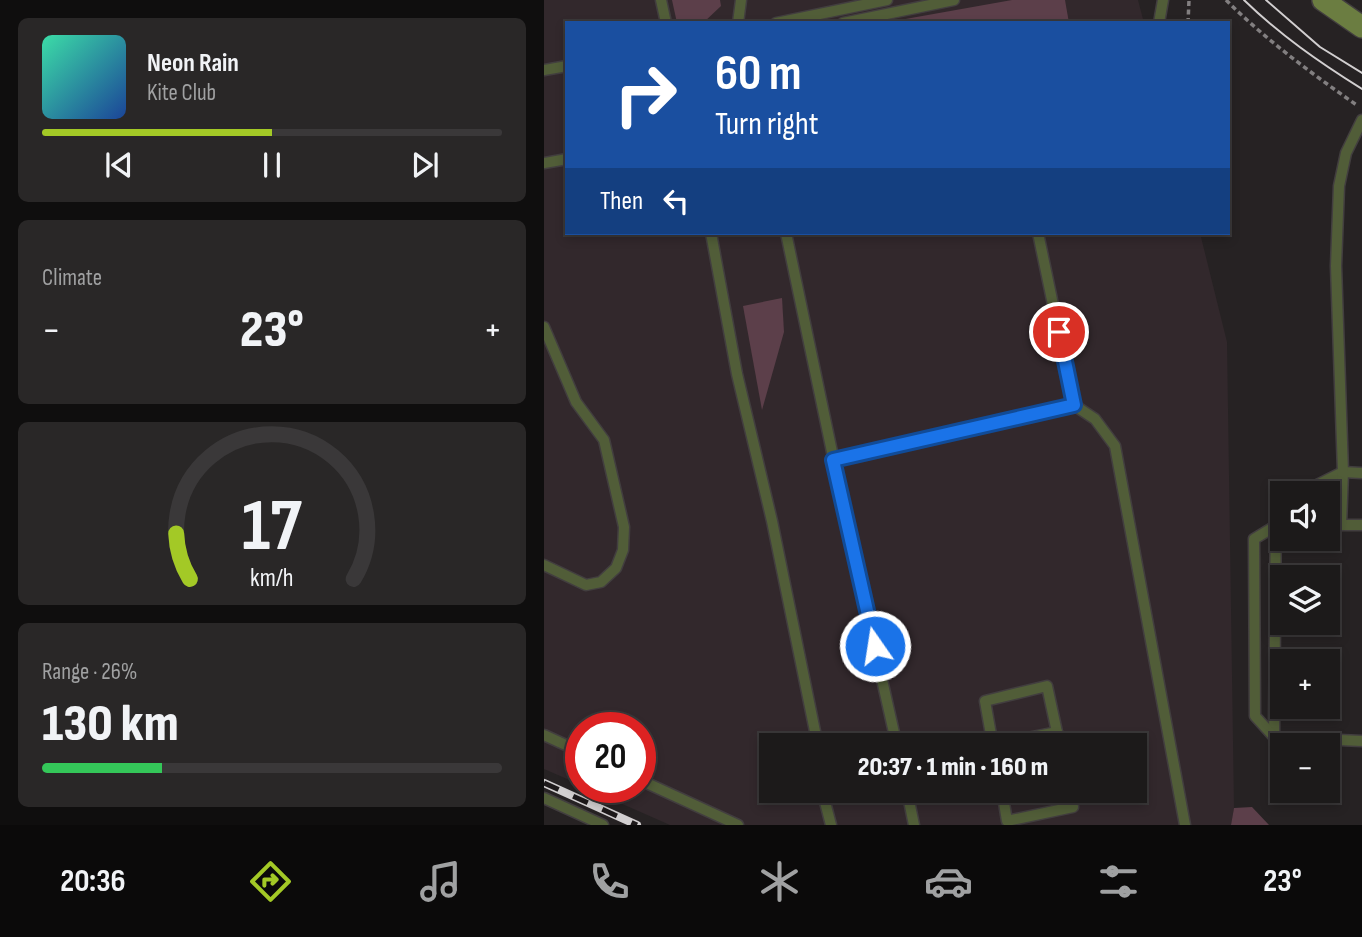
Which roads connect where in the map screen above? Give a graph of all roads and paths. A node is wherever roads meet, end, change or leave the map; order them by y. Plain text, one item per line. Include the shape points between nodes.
1 (661, 0) edge
2 (741, 0) edge
3 (887, 0) edge
4 (954, 0) edge
5 (1163, 0) edge
6 (1189, 0) edge
7 (1226, 0) edge
8 (1323, 0) edge
9 (666, 21) edge
10 (738, 21) edge
11 (786, 21) edge
12 (853, 21) edge
13 (1159, 21) edge
14 (1188, 21) edge
15 (1362, 27) edge
16 (565, 66) edge
17 (544, 70) edge
18 (1362, 109) edge
19 (1362, 120) edge
20 (565, 159) edge
21 (544, 163) edge
22 (711, 235) edge
23 (786, 235) edge
24 (1038, 235) edge
25 (544, 327) edge
26 (1074, 405) junction
27 (833, 460) junction
28 (1343, 472) junction
29 (1362, 472) edge
30 (1325, 481) edge
31 (1341, 525) joint
32 (1362, 525) edge
33 (1270, 530) edge
34 (1279, 551) edge
35 (544, 565) edge
36 (1057, 732) joint
37 (815, 733) edge
38 (894, 733) edge
39 (991, 733) edge
40 (1052, 733) edge
41 (1270, 733) edge
42 (1274, 733) edge
43 (544, 735) edge
44 (1340, 740) edge
45 (1362, 741) edge
46 (565, 745) edge
47 (656, 787) edge
48 (544, 798) edge
49 (825, 803) edge
50 (909, 803) edge
51 (1002, 803) edge
52 (1072, 803) edge
53 (1003, 823) edge
54 (603, 825) edge
55 (738, 825) edge
56 (830, 825) edge
57 (914, 825) edge
58 (1185, 825) edge

1 - 9 lane
2 - 10 lane
3 - 11 lane
4 - 12 lane
5 - 13 lane
6 - 14 path
7 - 18 path via 1299,65
8 - 15 street
16 - 17 lane
19 - 28 lane via 1346,153 1339,186 1336,265
20 - 21 lane
22 - 37 lane
23 - 27 lane
24 - 26 lane
25 - 35 lane via 576,402 604,440 624,527 616,568 601,582 586,585
26 - 27 lane
26 - 58 lane via 1095,419 1115,446
27 - 38 lane
28 - 29 lane
28 - 30 lane
28 - 31 lane
31 - 32 lane
33 - 41 lane via 1254,539 1255,716
34 - 42 lane
36 - 39 lane via 1047,686 985,701
36 - 40 lane
43 - 46 lane
44 - 45 lane
47 - 55 lane
48 - 54 lane
49 - 56 lane
50 - 57 lane
51 - 53 lane
52 - 53 lane via 1073,807

